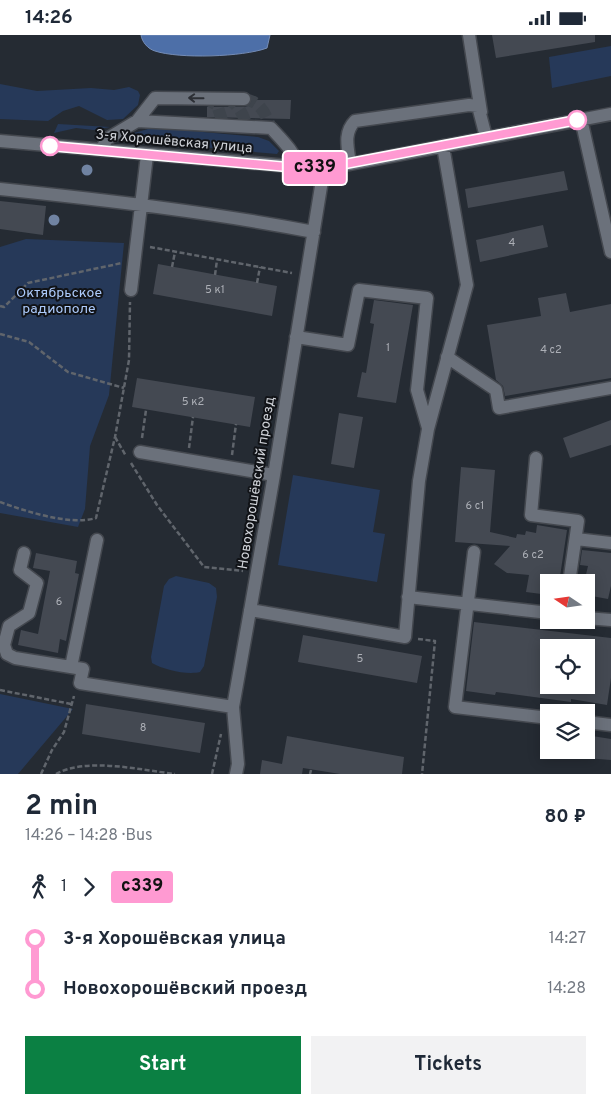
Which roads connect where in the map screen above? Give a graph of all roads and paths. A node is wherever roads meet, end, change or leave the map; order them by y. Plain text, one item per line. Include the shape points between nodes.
1 (469, 35) edge
2 (244, 99) tunnel mouth
3 (481, 112) junction
4 (611, 114) edge
5 (581, 119) junction
6 (137, 121) junction
7 (486, 137) junction
8 (0, 141) edge
9 (443, 146) junction
10 (101, 150) junction
11 (147, 155) junction
12 (350, 164) junction
13 (299, 168) junction
14 (324, 168) junction
15 (0, 189) edge
16 (141, 204) junction
17 (314, 232) junction
18 (136, 244) junction
19 (175, 252) junction
20 (611, 252) edge
21 (134, 260) junction
22 (218, 260) junction
23 (172, 267) dead end
24 (260, 267) junction
25 (215, 275) dead end
26 (306, 276) junction
27 (257, 283) dead end
28 (131, 290) joint
29 (0, 306) edge
30 (0, 334) edge
31 (296, 337) junction
32 (447, 357) junction
33 (124, 388) junction
34 (611, 388) edge
35 (146, 410) dead end
36 (193, 417) dead end
37 (236, 424) dead end
38 (428, 429) junction
39 (115, 437) junction
40 (140, 452) joint
41 (536, 458) dead end
42 (188, 461) junction
43 (230, 468) junction
44 (274, 475) junction
45 (0, 502) edge
46 (576, 539) junction
47 (97, 541) dead end
48 (611, 543) edge
49 (474, 552) dead end
50 (24, 553) dead end
51 (257, 573) junction
52 (570, 574) edge
53 (408, 597) junction
54 (468, 604) junction
55 (250, 610) junction
56 (540, 612) edge
57 (595, 618) edge
58 (611, 621) edge
59 (404, 637) junction
60 (71, 667) junction
61 (80, 683) junction
62 (0, 690) edge
63 (71, 704) junction
64 (230, 706) junction
65 (540, 717) edge
66 (595, 723) edge
67 (611, 725) edge
68 (311, 769) dead end
69 (41, 774) edge
70 (56, 774) edge
71 (175, 774) edge
72 (212, 774) edge
73 (236, 774) edge
74 (310, 774) edge
75 (422, 774) edge

1 - 3 street
2 -> 6 street via 155,98
3 - 7 street
3 - 12 street via 478,106 469,105 355,121 348,128 346,137
4 - 5 street, 3-я Хорошёвская улица
5 - 7 street, 3-я Хорошёвская улица
5 - 20 street
6 - 10 street via 107,139
6 - 13 street via 271,129 290,148
7 - 9 street, 3-я Хорошёвская улица
8 - 10 street, 3-я Хорошёвская улица
9 - 12 street, 3-я Хорошёвская улица
9 - 32 street via 467,285
10 - 11 street, 3-я Хорошёвская улица
11 - 13 street, 3-я Хорошёвская улица
11 - 16 street
12 - 14 street, 3-я Хорошёвская улица
13 - 14 street, 3-я Хорошёвская улица
14 - 17 street, Новохорошёвский проезд
15 - 16 street
16 - 17 street
16 - 18 street
17 - 26 street, Новохорошёвский проезд
18 - 19 path
18 - 21 street
19 - 22 path
19 - 23 path
21 - 28 street
21 - 29 path via 28,283 4,307
22 - 24 path
22 - 25 path
24 - 26 path
24 - 27 path
26 - 31 street, Новохорошёвский проезд
28 - 33 path via 129,360
30 - 33 path via 29,342 68,372
31 - 38 street via 348,345 359,290 427,298 418,390
31 - 44 street, Новохорошёвский проезд
32 - 34 street via 496,390 499,408
32 - 38 street
33 - 39 path
35 - 40 path
36 - 42 path
37 - 43 path
38 - 53 street via 419,481
39 - 45 path via 96,518 86,521 28,512
39 - 51 path via 157,505 204,567
40 - 42 street
41 - 46 street via 531,515 578,521
42 - 43 street
43 - 44 street
44 - 51 street, Новохорошёвский проезд
46 - 48 street
46 - 52 street
47 - 60 street
49 - 54 street
50 - 60 street via 20,570 37,583 29,613 9,625 4,645 7,654
51 - 55 street, Новохорошёвский проезд
53 - 54 street
53 - 59 street
54 - 56 street
54 - 65 street via 455,707
55 - 59 street
55 - 64 street, Новохорошёвский проезд
57 - 58 street
59 - 75 path via 435,641
60 - 61 street via 83,669
61 - 63 path
61 - 64 street
62 - 63 path
63 - 69 path via 64,732
64 - 72 path
64 - 73 street, Новохорошёвский проезд via 238,764
66 - 67 street
68 - 74 path
70 - 71 path via 95,766

